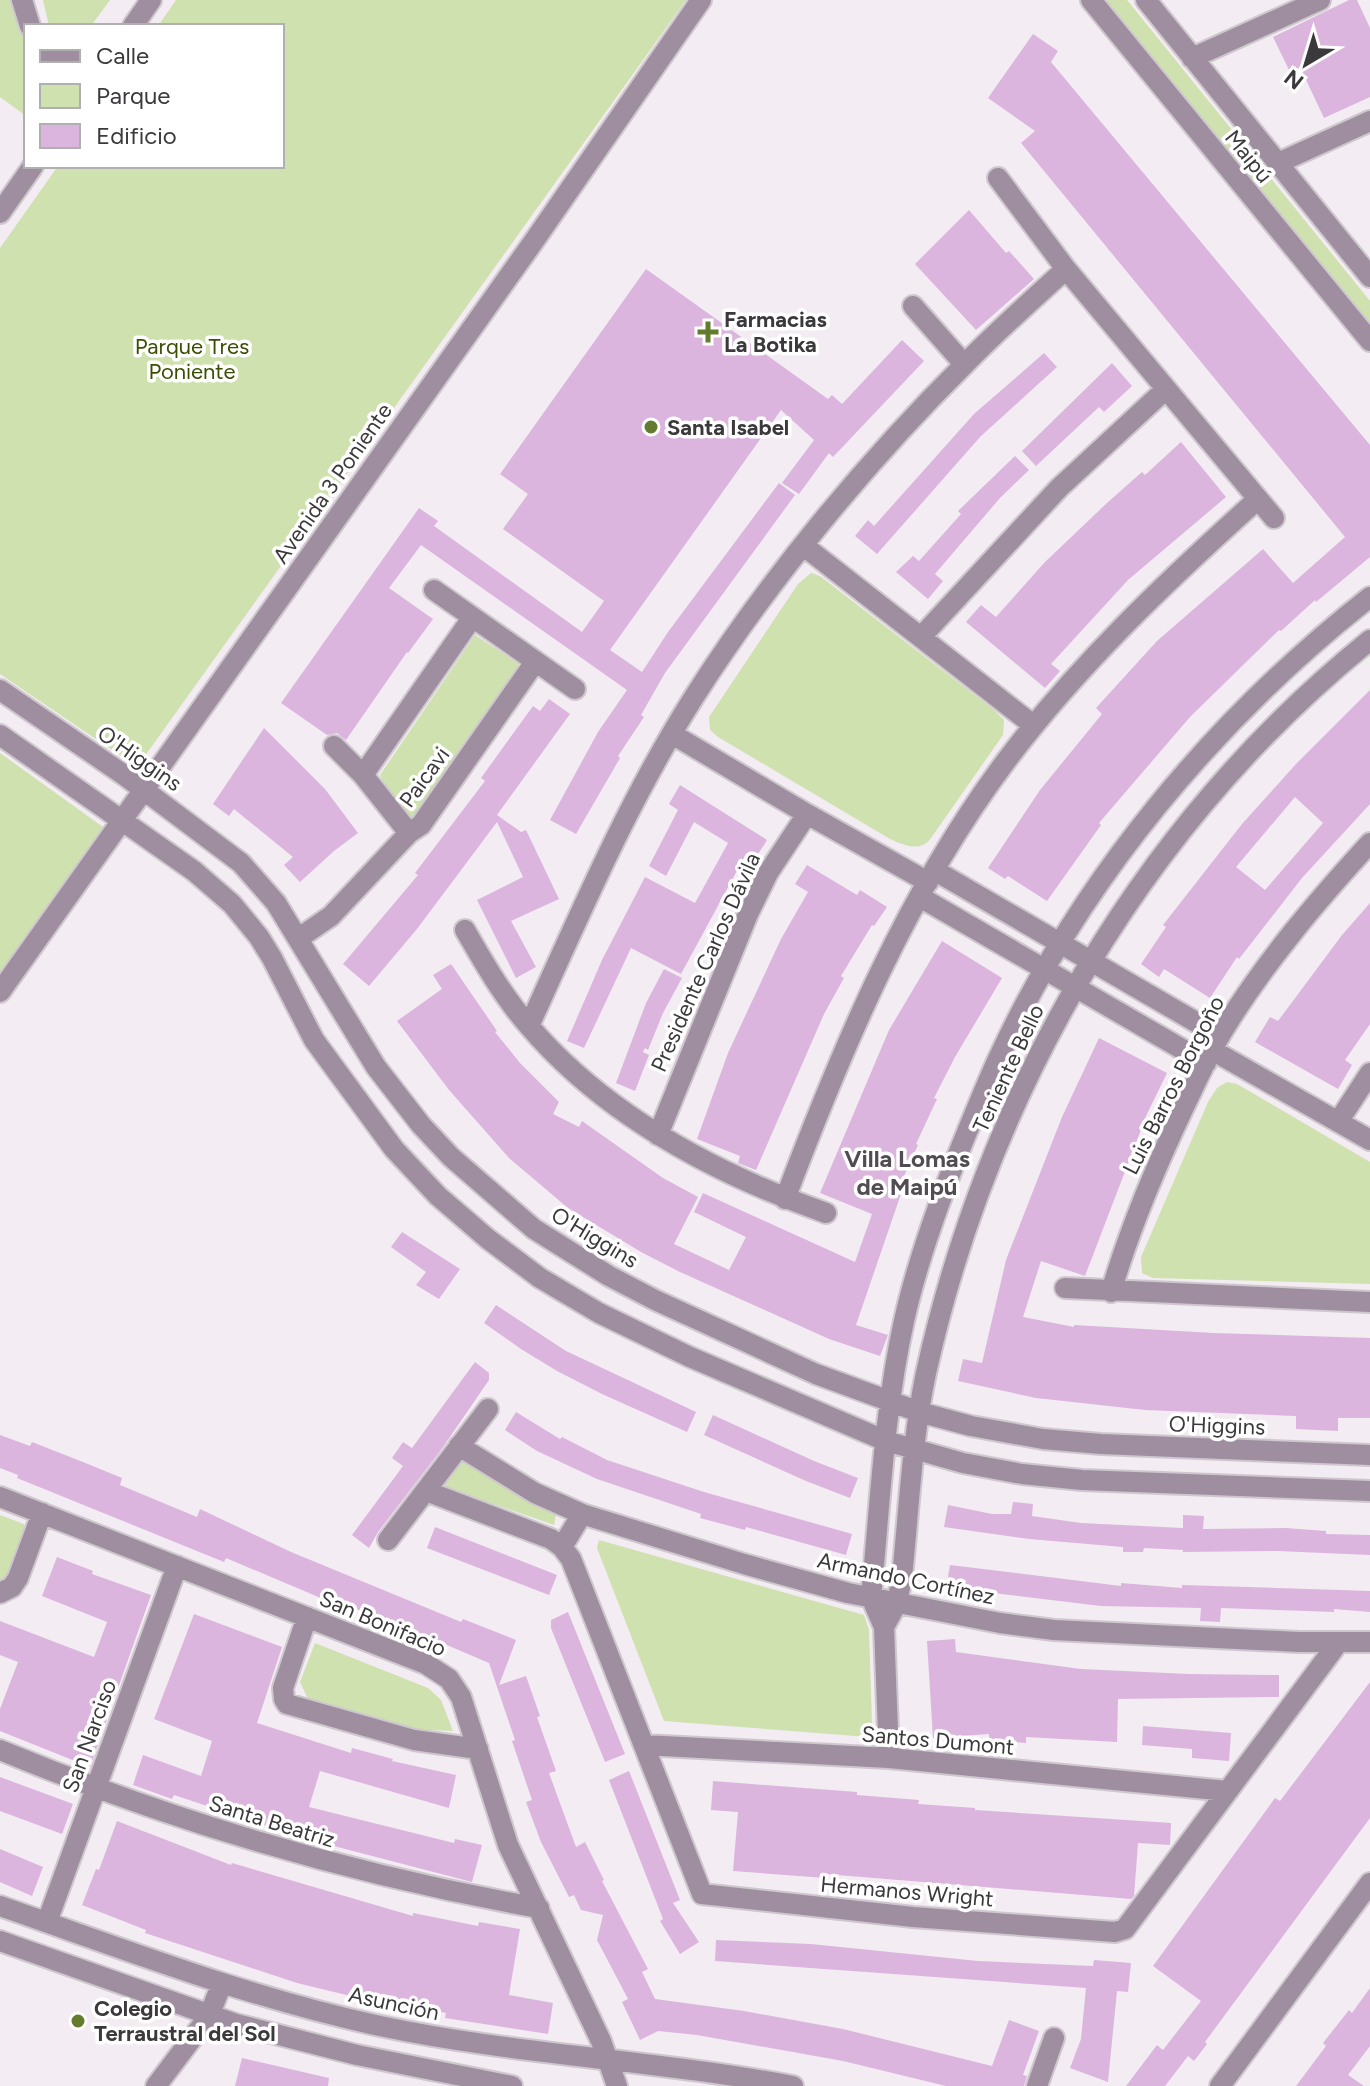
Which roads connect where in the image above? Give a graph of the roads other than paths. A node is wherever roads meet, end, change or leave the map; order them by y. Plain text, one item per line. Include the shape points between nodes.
1 (22, 0) edge
2 (151, 0) edge
3 (701, 0) edge
4 (1091, 0) edge
5 (1146, 0) edge
6 (1320, 0) edge
7 (29, 24) edge
8 (134, 24) edge
9 (1192, 58) junction
10 (1370, 121) edge
11 (1278, 163) junction
12 (32, 168) edge
13 (998, 178) dead end
14 (0, 213) edge
15 (1066, 269) junction
16 (1368, 271) edge
17 (913, 306) dead end
18 (1370, 341) edge
19 (964, 364) junction
20 (1166, 389) junction
21 (1258, 499) junction
22 (1274, 518) dead end
23 (804, 546) junction
24 (434, 590) dead end
25 (1370, 597) edge
26 (472, 618) junction
27 (921, 637) junction
28 (1370, 640) edge
29 (535, 662) junction
30 (575, 689) dead end
31 (0, 690) edge
32 (1033, 725) junction
33 (672, 734) junction
34 (0, 735) edge
35 (334, 746) dead end
36 (363, 775) junction
37 (144, 789) junction
38 (807, 814) junction
39 (122, 820) junction
40 (409, 833) junction
41 (1370, 843) edge
42 (927, 883) junction
43 (465, 930) dead end
44 (299, 938) junction
45 (1061, 944) junction
46 (1090, 961) junction
47 (1045, 970) junction
48 (1075, 986) junction
49 (0, 992) edge
50 (529, 1026) junction
51 (1213, 1050) junction
52 (1370, 1073) edge
53 (1338, 1122) junction
54 (658, 1135) junction
55 (1370, 1140) edge
56 (785, 1199) junction
57 (826, 1213) dead end
58 (1065, 1288) dead end
59 (1111, 1292) junction
60 (1370, 1302) edge
61 (891, 1402) junction
62 (488, 1409) dead end
63 (919, 1412) junction
64 (886, 1441) junction
65 (459, 1446) junction
66 (915, 1450) junction
67 (1370, 1455) edge
68 (426, 1491) junction
69 (1370, 1491) edge
70 (0, 1497) edge
71 (42, 1513) junction
72 (582, 1514) junction
73 (388, 1540) dead end
74 (562, 1547) junction
75 (177, 1566) junction
76 (0, 1593) edge
77 (871, 1597) junction
78 (897, 1603) junction
79 (307, 1617) junction
80 (884, 1627) junction
81 (1370, 1642) edge
82 (1338, 1643) junction
83 (644, 1745) junction
84 (478, 1749) junction
85 (0, 1750) edge
86 (889, 1758) junction
87 (96, 1787) junction
88 (1227, 1791) junction
89 (1370, 1883) edge
90 (0, 1906) edge
91 (539, 1908) junction
92 (47, 1922) junction
93 (0, 1941) edge
94 (222, 1983) junction
95 (209, 2016) junction
96 (1054, 2038) dead end
97 (608, 2060) junction
98 (156, 2086) edge
99 (512, 2086) edge
100 (617, 2086) edge
101 (793, 2086) edge
102 (1037, 2086) edge
103 (1220, 2086) edge

1 - 7 street
2 - 8 street
3 - 37 street, Avenida 3 Poniente
4 - 18 street, Maipú
5 - 9 street, Maipú
6 - 9 street
9 - 11 street, Maipú
10 - 11 street
11 - 16 street, Maipú
12 - 14 street
13 - 15 street
15 - 19 street
15 - 20 street
17 - 19 street
19 - 23 street
20 - 21 street
20 - 27 street via 1059,488
21 - 22 street
21 - 32 street via 1134,615
23 - 27 street
23 - 33 street
24 - 26 street
25 - 45 street, Teniente Bello via 1319,637 1218,736 1131,842
26 - 29 street
26 - 36 street
27 - 32 street
28 - 46 street, Teniente Bello via 1248,752 1164,855
29 - 30 street
29 - 40 street, Paicavi via 421,825
31 - 37 street, O'Higgins
32 - 42 street
33 - 38 street
33 - 50 street via 605,858
34 - 39 street
35 - 36 street
36 - 40 street
37 - 39 street, Avenida 3 Poniente
37 - 44 street, O'Higgins via 241,863
38 - 42 street
38 - 54 street, Presidente Carlos Dávila via 748,914
39 - 49 street, Avenida 3 Poniente
39 - 64 street via 214,887 246,920 350,1093 394,1149 463,1219 540,1278 628,1329
40 - 44 street, Paicavi via 331,916
41 - 51 street, Luis Barros Borgoño via 1308,912
42 - 45 street
42 - 47 street
42 - 56 street via 868,994
43 - 50 street
44 - 61 street, O'Higgins via 399,1099 451,1157 534,1229 655,1300 804,1369
45 - 46 street
45 - 47 street, Teniente Bello
46 - 48 street, Teniente Bello
46 - 51 street
47 - 48 street
47 - 61 street, Teniente Bello via 998,1058 953,1165 904,1321
48 - 51 street
48 - 63 street, Teniente Bello via 1029,1071 986,1170 957,1253
50 - 54 street via 579,1077
51 - 53 street
51 - 59 street, Luis Barros Borgoño via 1137,1210
52 - 53 street
53 - 55 street
54 - 56 street
56 - 57 street
58 - 59 street
59 - 60 street
61 - 63 street, O'Higgins
61 - 64 street, Teniente Bello
62 - 65 street
63 - 66 street, Teniente Bello
63 - 67 street, O'Higgins via 1043,1439
64 - 66 street
64 - 77 street, Teniente Bello
65 - 68 street
65 - 72 street, Armando Cortínez via 535,1493
66 - 69 street via 1051,1478
66 - 78 street, Teniente Bello
68 - 73 street
68 - 74 street via 541,1534
70 - 71 street, San Bonifacio
71 - 75 street, San Bonifacio
71 - 76 street via 18,1578
72 - 74 street
72 - 77 street, Armando Cortínez
74 - 83 street, Hermanos Wright
75 - 79 street, San Bonifacio
75 - 87 street, San Narciso
77 - 78 street, Armando Cortínez
77 - 80 street
78 - 80 street, Teniente Bello
78 - 82 street, Armando Cortínez via 1054,1630
79 - 84 street, San Bonifacio via 440,1671 461,1697
79 - 84 street via 283,1688 287,1704 414,1740
80 - 86 street
81 - 82 street, Armando Cortínez
82 - 88 street, Hermanos Wright
83 - 86 street, Santos Dumont
83 - 88 street, Hermanos Wright via 702,1894 913,1917 1125,1929
84 - 91 street, San Bonifacio via 508,1845
85 - 87 street, Santa Beatriz
86 - 88 street, Santos Dumont
87 - 91 street, Santa Beatriz via 336,1865
87 - 92 street, San Narciso
89 - 103 street
90 - 92 street, Asunción
91 - 97 street, San Bonifacio
92 - 94 street, Asunción
93 - 95 street
94 - 95 street
94 - 97 street, Asunción via 381,2026
95 - 98 street
95 - 99 street via 313,2045
96 - 102 street
97 - 100 street, San Bonifacio
97 - 101 street, Asunción

